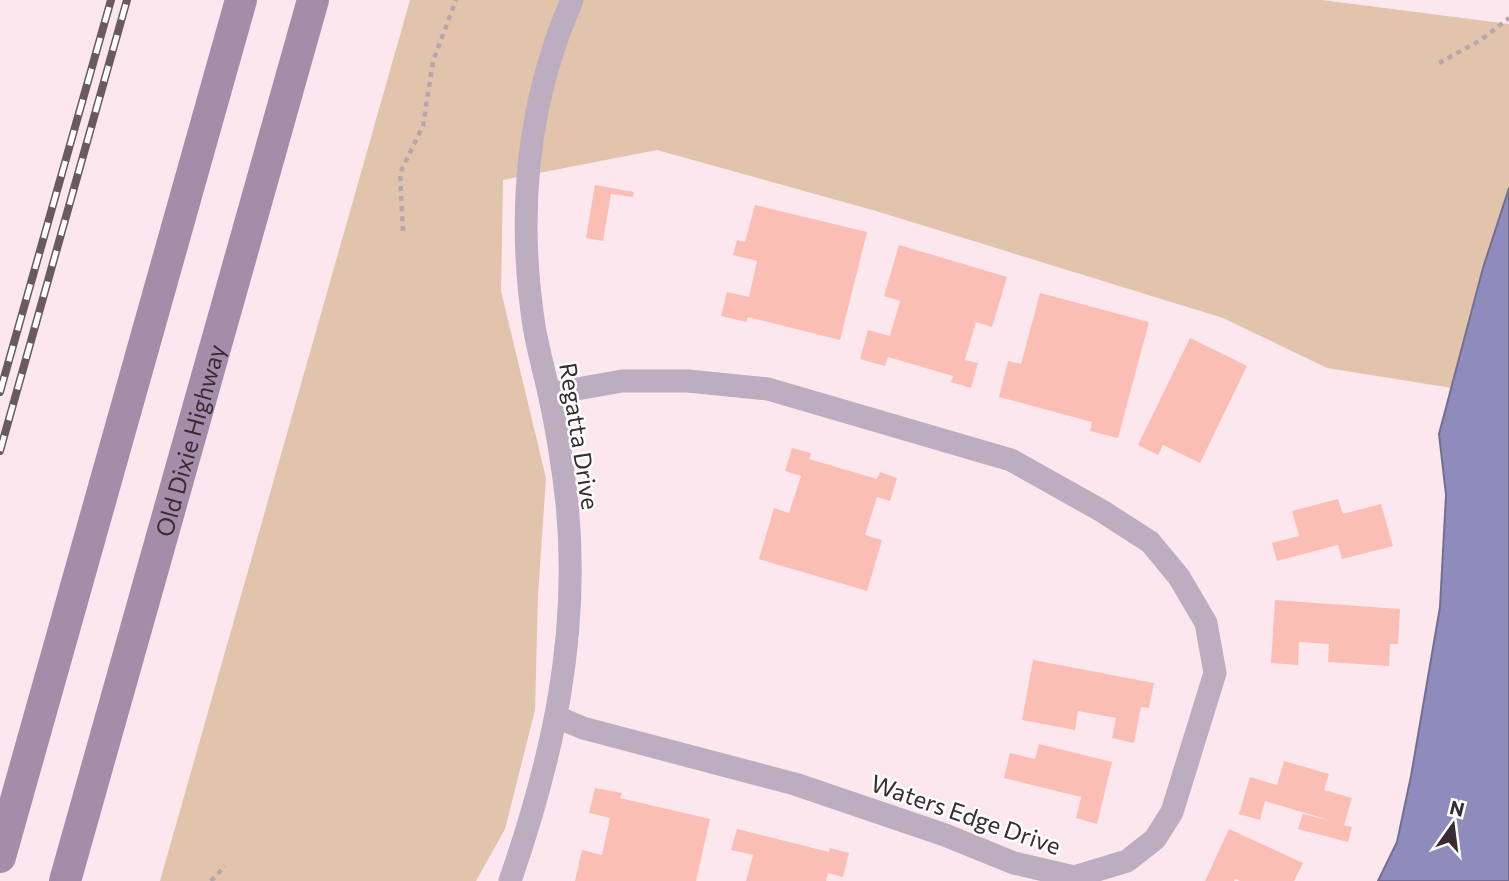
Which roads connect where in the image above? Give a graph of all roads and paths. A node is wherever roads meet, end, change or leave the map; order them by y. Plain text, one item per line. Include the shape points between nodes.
1 (241, 0) edge
2 (313, 0) edge
3 (456, 0) edge
4 (572, 0) edge
5 (1509, 18) edge
6 (1439, 62) dead end
7 (403, 230) dead end
8 (549, 394) junction
9 (557, 717) junction
10 (0, 858) edge
11 (225, 866) dead end
12 (65, 881) edge
13 (212, 881) edge
14 (510, 881) edge

1 - 10 main road
2 - 12 main road, Old Dixie Highway
3 - 7 path via 433,61 423,126 400,173
4 - 8 street, Regatta Drive via 546,70 532,134 526,199 534,328
5 - 6 path via 1481,40
8 - 9 street, Regatta Drive via 567,504 570,581
8 - 9 street, Waters Edge Drive via 622,381 688,381 768,389 1011,460 1150,542 1179,577 1206,623 1215,673 1172,812 1155,839 1127,861 1074,877 1014,863 795,783 583,728
9 - 14 street, Regatta Drive via 533,816
11 - 13 path

